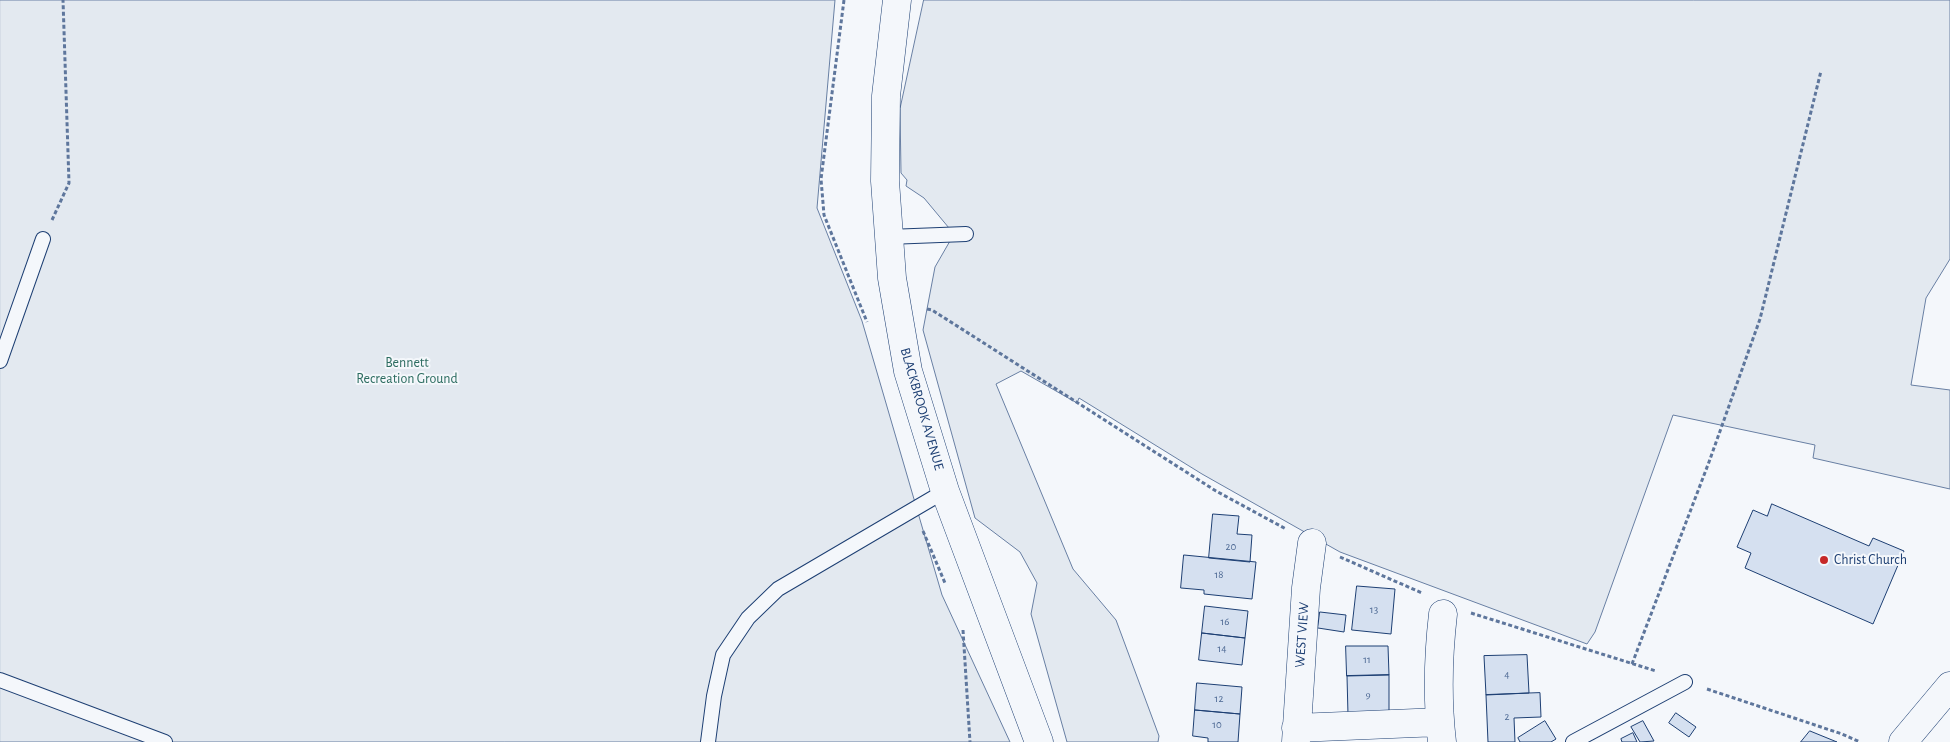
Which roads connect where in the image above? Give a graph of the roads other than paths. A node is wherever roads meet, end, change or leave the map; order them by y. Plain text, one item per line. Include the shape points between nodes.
1 (897, 0) edge
2 (966, 234) dead end
3 (888, 237) junction
4 (43, 239) road end
5 (0, 361) edge
6 (945, 491) junction
7 (1312, 543) road end
8 (1446, 607) road end
9 (0, 680) edge
10 (1685, 682) road end
11 (1950, 686) edge
12 (1441, 732) edge
13 (1296, 735) edge
14 (165, 742) edge
15 (708, 742) edge
16 (1039, 742) edge
17 (1573, 742) edge
18 (1902, 742) edge

1 - 3 street, BLACKBROOK AVENUE via 886,96
2 - 3 lane
3 - 6 street, BLACKBROOK AVENUE via 908,371
4 - 5 lane
6 - 15 lane via 778,589 748,618 723,655
6 - 16 street, BLACKBROOK AVENUE
7 - 13 street, WEST VIEW
8 - 12 street via 1438,661
9 - 14 lane
10 - 17 lane
11 - 18 street
12 - 13 street, WEST VIEW

